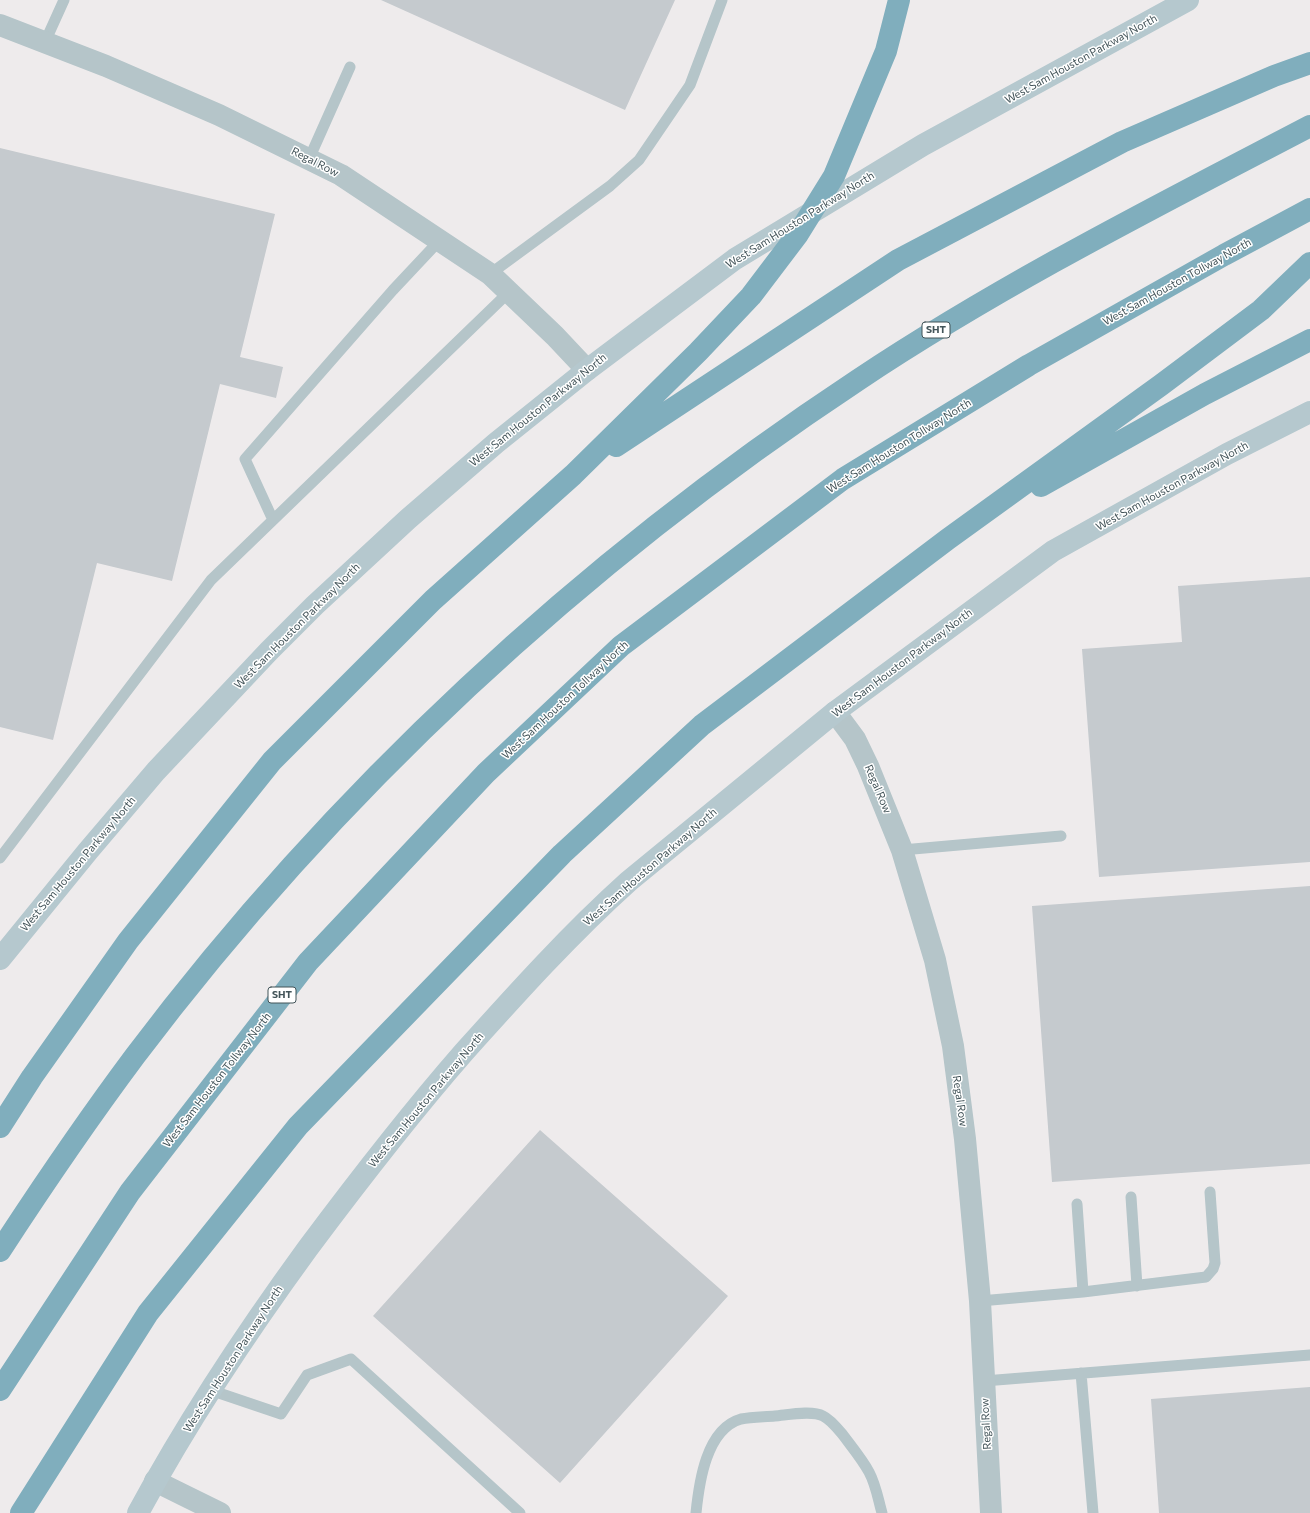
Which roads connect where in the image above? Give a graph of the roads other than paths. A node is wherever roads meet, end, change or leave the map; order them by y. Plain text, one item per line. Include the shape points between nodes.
1 (64, 0) edge
2 (722, 0) edge
3 (899, 0) edge
4 (1188, 0) edge
5 (0, 25) edge
6 (45, 42) junction
7 (1310, 63) edge
8 (350, 67) dead end
9 (1310, 126) edge
10 (309, 159) junction
11 (1310, 209) edge
12 (439, 241) junction
13 (1310, 263) edge
14 (490, 274) junction
15 (509, 292) junction
16 (1310, 340) edge
17 (586, 370) junction
18 (1310, 412) edge
19 (573, 474) junction
20 (273, 520) junction
21 (948, 539) junction
22 (836, 712) junction
23 (1061, 836) dead end
24 (902, 850) junction
25 (0, 858) edge
26 (0, 959) edge
27 (0, 1127) edge
28 (1210, 1192) dead end
29 (1131, 1197) dead end
30 (1077, 1204) dead end
31 (0, 1251) edge
32 (1137, 1286) junction
33 (1082, 1292) junction
34 (980, 1301) junction
35 (1310, 1355) edge
36 (1081, 1373) junction
37 (984, 1381) junction
38 (0, 1390) edge
39 (210, 1390) junction
40 (155, 1481) junction
41 (21, 1513) edge
42 (138, 1513) edge
43 (220, 1513) edge
44 (520, 1513) edge
45 (696, 1513) edge
46 (882, 1513) edge
47 (991, 1513) edge
48 (1093, 1513) edge

1 - 6 lane
2 - 14 lane via 690,85 639,160 610,186
3 - 19 highway via 886,50 834,176 798,234 751,296 698,352
4 - 17 main road, West Sam Houston Parkway North via 923,145 735,258
5 - 6 street, Regal Row
6 - 10 street, Regal Row via 219,115
7 - 19 highway via 1122,142 898,260
8 - 10 lane
9 - 31 highway, SHT via 1040,270 900,352 725,473 589,579 508,650 399,753 262,900 121,1074
10 - 12 street, Regal Row via 341,175
11 - 38 highway, West Sam Houston Tollway North / SHT via 1036,361 843,479 621,646 486,773 308,962 130,1192
12 - 14 street, Regal Row
12 - 20 lane via 245,459
13 - 21 highway via 1261,310 1162,385
14 - 15 street, Regal Row
15 - 17 street, Regal Row
15 - 20 lane
16 - 21 highway via 1205,394
17 - 26 main road, West Sam Houston Parkway North via 408,519 269,651 156,771
18 - 22 main road, West Sam Houston Parkway North via 1227,454 1053,551
19 - 27 highway via 433,600 272,761 128,941 32,1076
20 - 25 lane via 211,580
21 - 41 highway via 702,725 562,854 298,1126 148,1313
22 - 24 street, Regal Row via 855,739 868,766
22 - 39 main road, West Sam Houston Parkway North via 629,881 552,955 429,1093 384,1148 260,1314
23 - 24 lane
24 - 34 street, Regal Row via 935,960 953,1046 966,1139
28 - 32 lane via 1214,1269 1206,1277
29 - 32 lane
30 - 33 lane
32 - 33 lane
33 - 34 lane
34 - 37 street, Regal Row
35 - 36 lane
36 - 37 lane
36 - 48 lane
37 - 47 street, Regal Row
39 - 40 main road, West Sam Houston Parkway North
39 - 44 lane via 281,1414 307,1374 351,1359
40 - 42 main road, West Sam Houston Parkway North
40 - 43 street
45 - 46 lane via 699,1484 706,1459 715,1440 727,1426 741,1420 807,1413 823,1416 860,1456 872,1479

